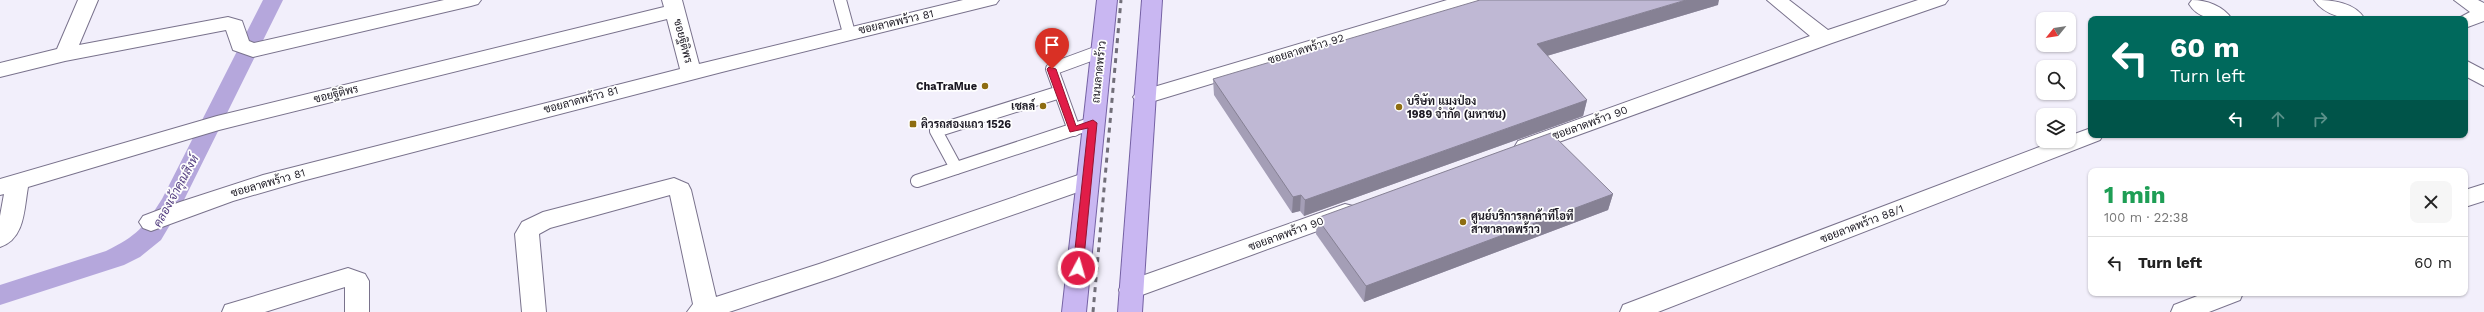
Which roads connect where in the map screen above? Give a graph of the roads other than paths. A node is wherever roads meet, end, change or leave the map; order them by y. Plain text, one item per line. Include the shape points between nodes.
1 (88, 0) edge
2 (471, 0) edge
3 (840, 0) edge
4 (989, 0) edge
5 (1107, 0) edge
6 (1152, 0) edge
7 (1468, 0) edge
8 (1777, 0) edge
9 (1938, 0) edge
10 (2324, 0) edge
11 (2464, 0) edge
12 (2199, 4) dead end
13 (673, 6) edge
14 (2484, 13) edge
15 (2217, 16) edge
16 (2350, 16) edge
17 (2468, 21) edge
18 (849, 33) junction
19 (1825, 38) junction
20 (1101, 51) junction
21 (65, 54) junction
22 (2468, 69) edge
23 (0, 70) edge
24 (691, 71) junction
25 (2484, 79) edge
26 (1060, 92) junction
27 (1144, 97) junction
28 (1083, 127) junction
29 (2088, 137) edge
30 (1504, 154) edge
31 (956, 168) junction
32 (1087, 180) junction
33 (917, 181) dead end
34 (9, 184) edge
35 (2484, 192) edge
36 (2468, 198) edge
37 (1362, 206) edge
38 (151, 222) dead end
39 (0, 238) edge
40 (1131, 290) junction
41 (2223, 296) edge
42 (703, 311) edge
43 (234, 312) edge
44 (356, 312) edge
45 (534, 312) edge
46 (1073, 312) edge
47 (1130, 312) edge
48 (1632, 312) edge
49 (2183, 312) edge

1 - 21 street
2 - 21 street via 247,48 235,25 228,23
3 - 18 lane
4 - 18 street, ซอยลาดพร้าว 81
5 - 20 main road, ถนนลาดพร้าว
6 - 27 main road
7 - 27 street, ซอยลาดพร้าว 92
8 - 19 street
9 - 19 street, ซอยลาดพร้าว 90
10 - 16 street
11 - 14 street
12 - 15 street
13 - 24 street, ซอยฐิติพร
13 - 34 street, ซอยฐิติพร via 207,126
14 - 17 street
18 - 24 street, ซอยลาดพร้าว 81
19 - 30 street, ซอยลาดพร้าว 90
20 - 26 lane via 1052,69
20 - 28 main road, ถนนลาดพร้าว
21 - 23 street
22 - 25 street
24 - 38 street, ซอยลาดพร้าว 81 via 201,202
26 - 28 lane
26 - 31 lane via 936,131
27 - 40 main road
28 - 31 lane
28 - 32 main road, ถนนลาดพร้าว
29 - 48 street, ซอยลาดพร้าว 88/1
31 - 33 lane
32 - 42 street via 827,271
32 - 46 main road, ถนนลาดพร้าว
34 - 39 street via 9,229
35 - 36 street
37 - 40 street, ซอยลาดพร้าว 90
40 - 47 main road
41 - 49 street
42 - 45 street via 680,190 674,186 543,221 530,228 527,234
43 - 44 street via 348,277 356,281

